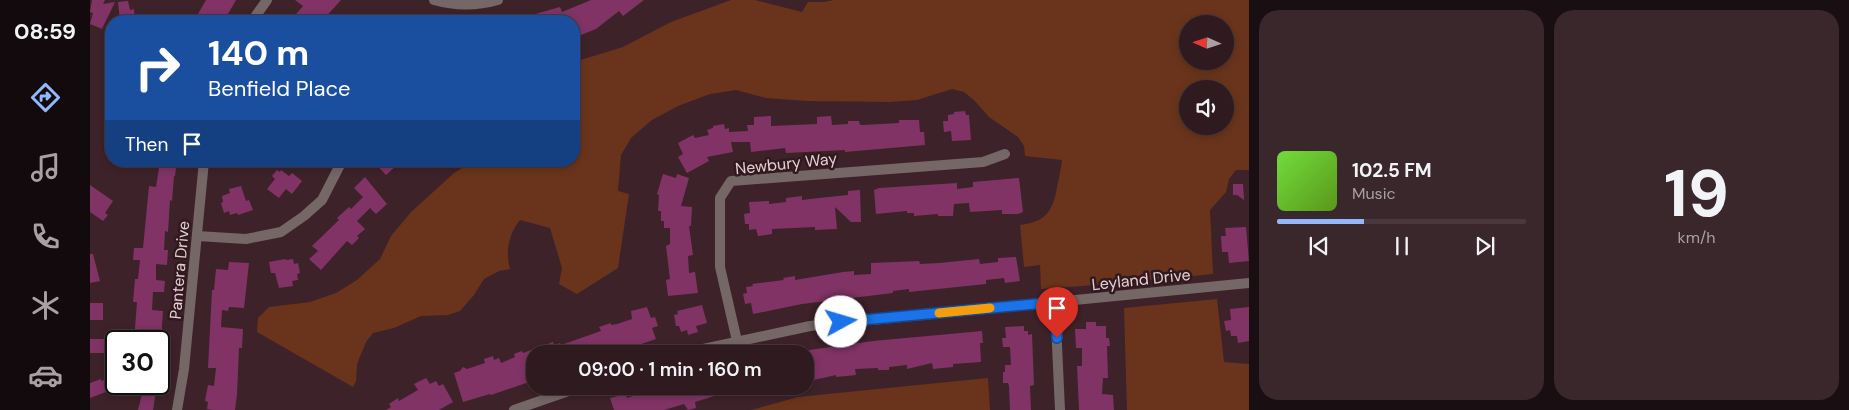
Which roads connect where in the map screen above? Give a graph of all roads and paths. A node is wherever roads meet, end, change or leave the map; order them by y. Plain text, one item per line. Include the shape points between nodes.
1 (267, 0) edge
2 (434, 0) edge
3 (498, 0) edge
4 (256, 15) edge
5 (1005, 154) dead end
6 (203, 167) edge
7 (339, 167) edge
8 (197, 236) junction
9 (1249, 283) edge
10 (1056, 302) junction
11 (737, 341) junction
12 (719, 345) edge
13 (557, 395) edge
14 (177, 410) edge
15 (514, 410) edge
16 (1060, 410) edge

1 - 4 street
2 - 3 street via 466,5
5 - 11 street, Newbury Way via 983,162 731,181 720,198 720,267
6 - 8 street, Pantera Drive
7 - 8 street via 322,200 281,232 246,239
8 - 14 street, Pantera Drive
9 - 10 street, Leyland Drive
10 - 11 street, Leyland Drive via 810,326
10 - 16 street
11 - 12 street, Leyland Drive
13 - 15 street

